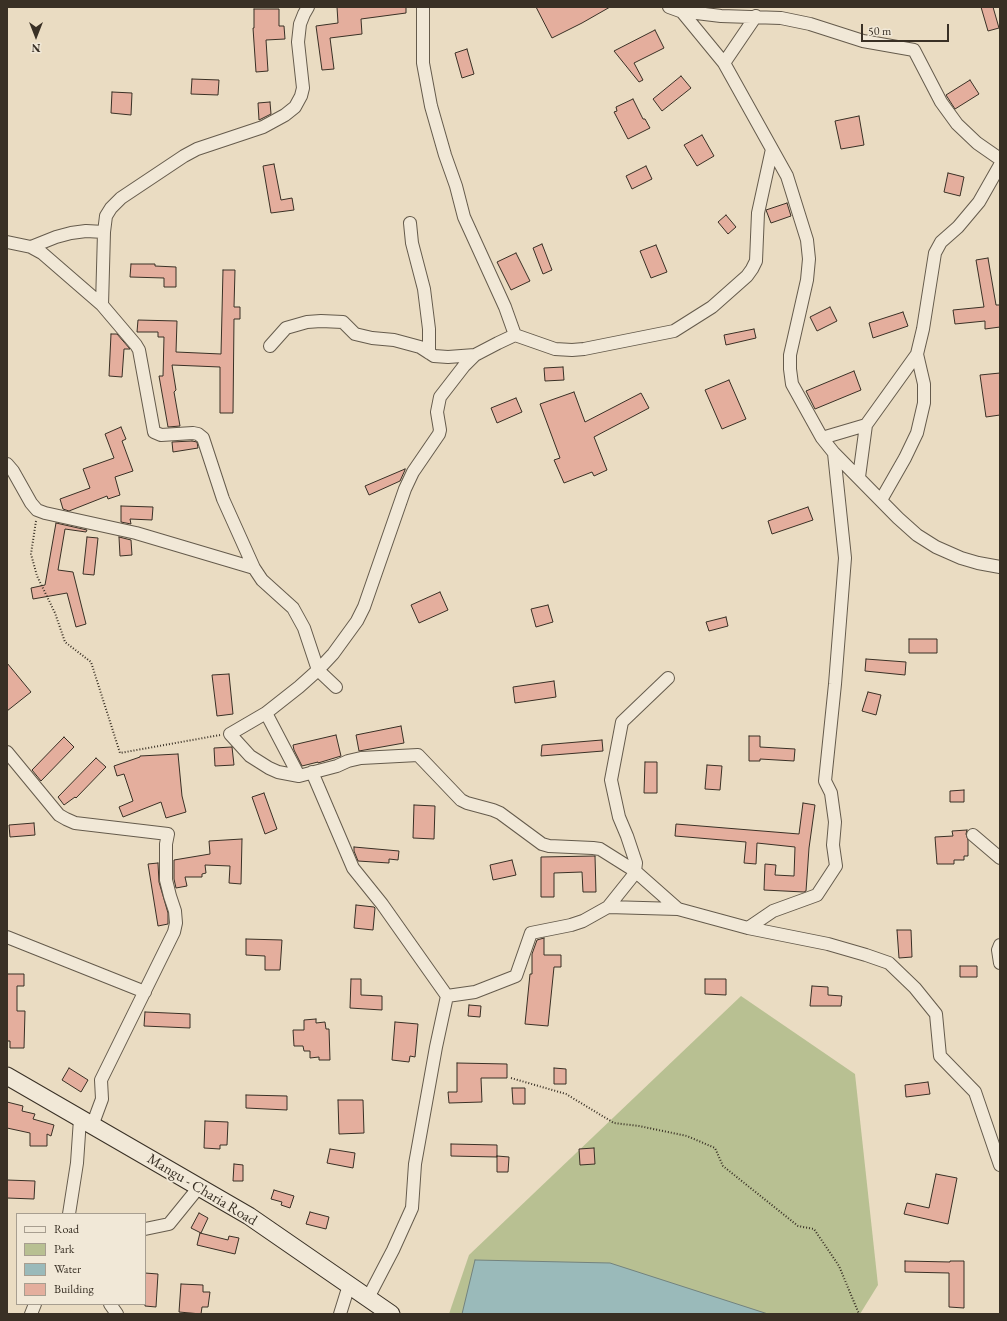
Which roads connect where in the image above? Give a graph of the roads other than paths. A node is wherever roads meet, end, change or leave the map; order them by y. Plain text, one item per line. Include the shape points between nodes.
1 (308, 7) edge
2 (422, 7) edge
3 (675, 8) edge
4 (756, 16) junction
5 (724, 63) junction
6 (772, 149) junction
7 (1000, 159) edge
8 (1000, 165) edge
9 (410, 223) dead end
10 (104, 232) junction
11 (7, 242) edge
12 (31, 247) junction
13 (102, 305) junction
14 (515, 335) junction
15 (270, 346) dead end
16 (429, 353) junction
17 (916, 354) junction
18 (475, 355) junction
19 (866, 425) junction
20 (822, 438) junction
21 (834, 453) junction
22 (7, 464) edge
23 (859, 477) junction
24 (881, 500) junction
25 (1000, 567) edge
26 (254, 568) junction
27 (318, 670) junction
28 (668, 678) dead end
29 (336, 687) dead end
30 (266, 712) junction
31 (7, 752) edge
32 (312, 772) junction
33 (299, 776) junction
34 (973, 835) dead end
35 (1000, 858) edge
36 (635, 871) junction
37 (608, 906) junction
38 (678, 909) junction
39 (748, 928) junction
40 (7, 937) edge
41 (1000, 945) edge
42 (1000, 963) edge
43 (145, 992) junction
44 (447, 996) junction
45 (7, 1076) edge
46 (86, 1122) junction
47 (1000, 1165) edge
48 (199, 1187) junction
49 (69, 1213) edge
50 (146, 1229) edge
51 (349, 1285) junction
52 (368, 1298) junction
53 (111, 1305) edge
54 (117, 1314) edge
55 (340, 1314) edge
56 (391, 1314) edge

1 - 10 street via 299,30 303,88 295,106 285,115 263,127 197,149 184,156 121,198 106,216
2 - 14 street via 424,63 431,106 464,217
3 - 4 street via 721,16
3 - 5 street
4 - 5 street
4 - 7 street via 810,24 863,41 914,50 941,102 957,124 977,143
5 - 6 street
6 - 14 street via 758,212 756,262 747,276 712,307 674,331 584,349 555,349
6 - 20 street via 787,176 807,240 807,280 790,355 792,384
8 - 17 street via 979,202 941,242 935,253 923,329
9 - 16 street via 430,329
10 - 12 street via 86,231 56,236
10 - 13 street
11 - 12 street
12 - 13 street via 42,253
13 - 26 street via 139,350 154,432 161,435 193,433 203,438 223,498
14 - 18 street
15 - 16 street via 286,328 321,321 343,322 355,334 394,340 420,347
16 - 18 street via 448,357
17 - 19 street
17 - 24 street via 924,384 924,403 917,433 906,458
18 - 27 street via 440,397 437,412 439,434 413,472 405,489 364,607 333,654
19 - 20 street
19 - 23 street
20 - 21 street
21 - 23 street
21 - 39 street via 845,558 825,781 830,793 835,822 833,845 836,866 817,895 773,911
22 - 26 street via 37,510 136,533
23 - 24 street
24 - 25 street via 917,535 936,547 961,558
26 - 27 street via 262,580 293,608 304,628
27 - 29 street
27 - 30 street
28 - 36 street via 622,722 611,780 619,817 636,863
30 - 33 street
30 - 33 street via 230,734 250,756 269,768
31 - 43 street via 59,815 66,819 75,823 168,834 166,880 176,923
32 - 33 street
32 - 36 street via 360,758 418,755 461,800 500,813 542,844 600,849
32 - 44 street via 353,868 382,904
34 - 35 street
36 - 37 street
36 - 38 street
37 - 38 street
37 - 44 street via 583,921 530,933 516,976 475,992
38 - 39 street
39 - 47 street via 828,944 889,963 915,988 936,1014 940,1056 975,1092
40 - 43 street
41 - 42 street
43 - 46 street via 102,1080 102,1099
44 - 52 street via 415,1164 412,1208
45 - 46 street, Mangu - Charia Road
46 - 48 street, Mangu - Charia Road
46 - 49 street
48 - 50 street via 169,1224
48 - 51 street, Mangu - Charia Road via 249,1216
51 - 52 street, Mangu - Charia Road
51 - 55 street
52 - 56 street, Mangu - Charia Road
53 - 54 street

